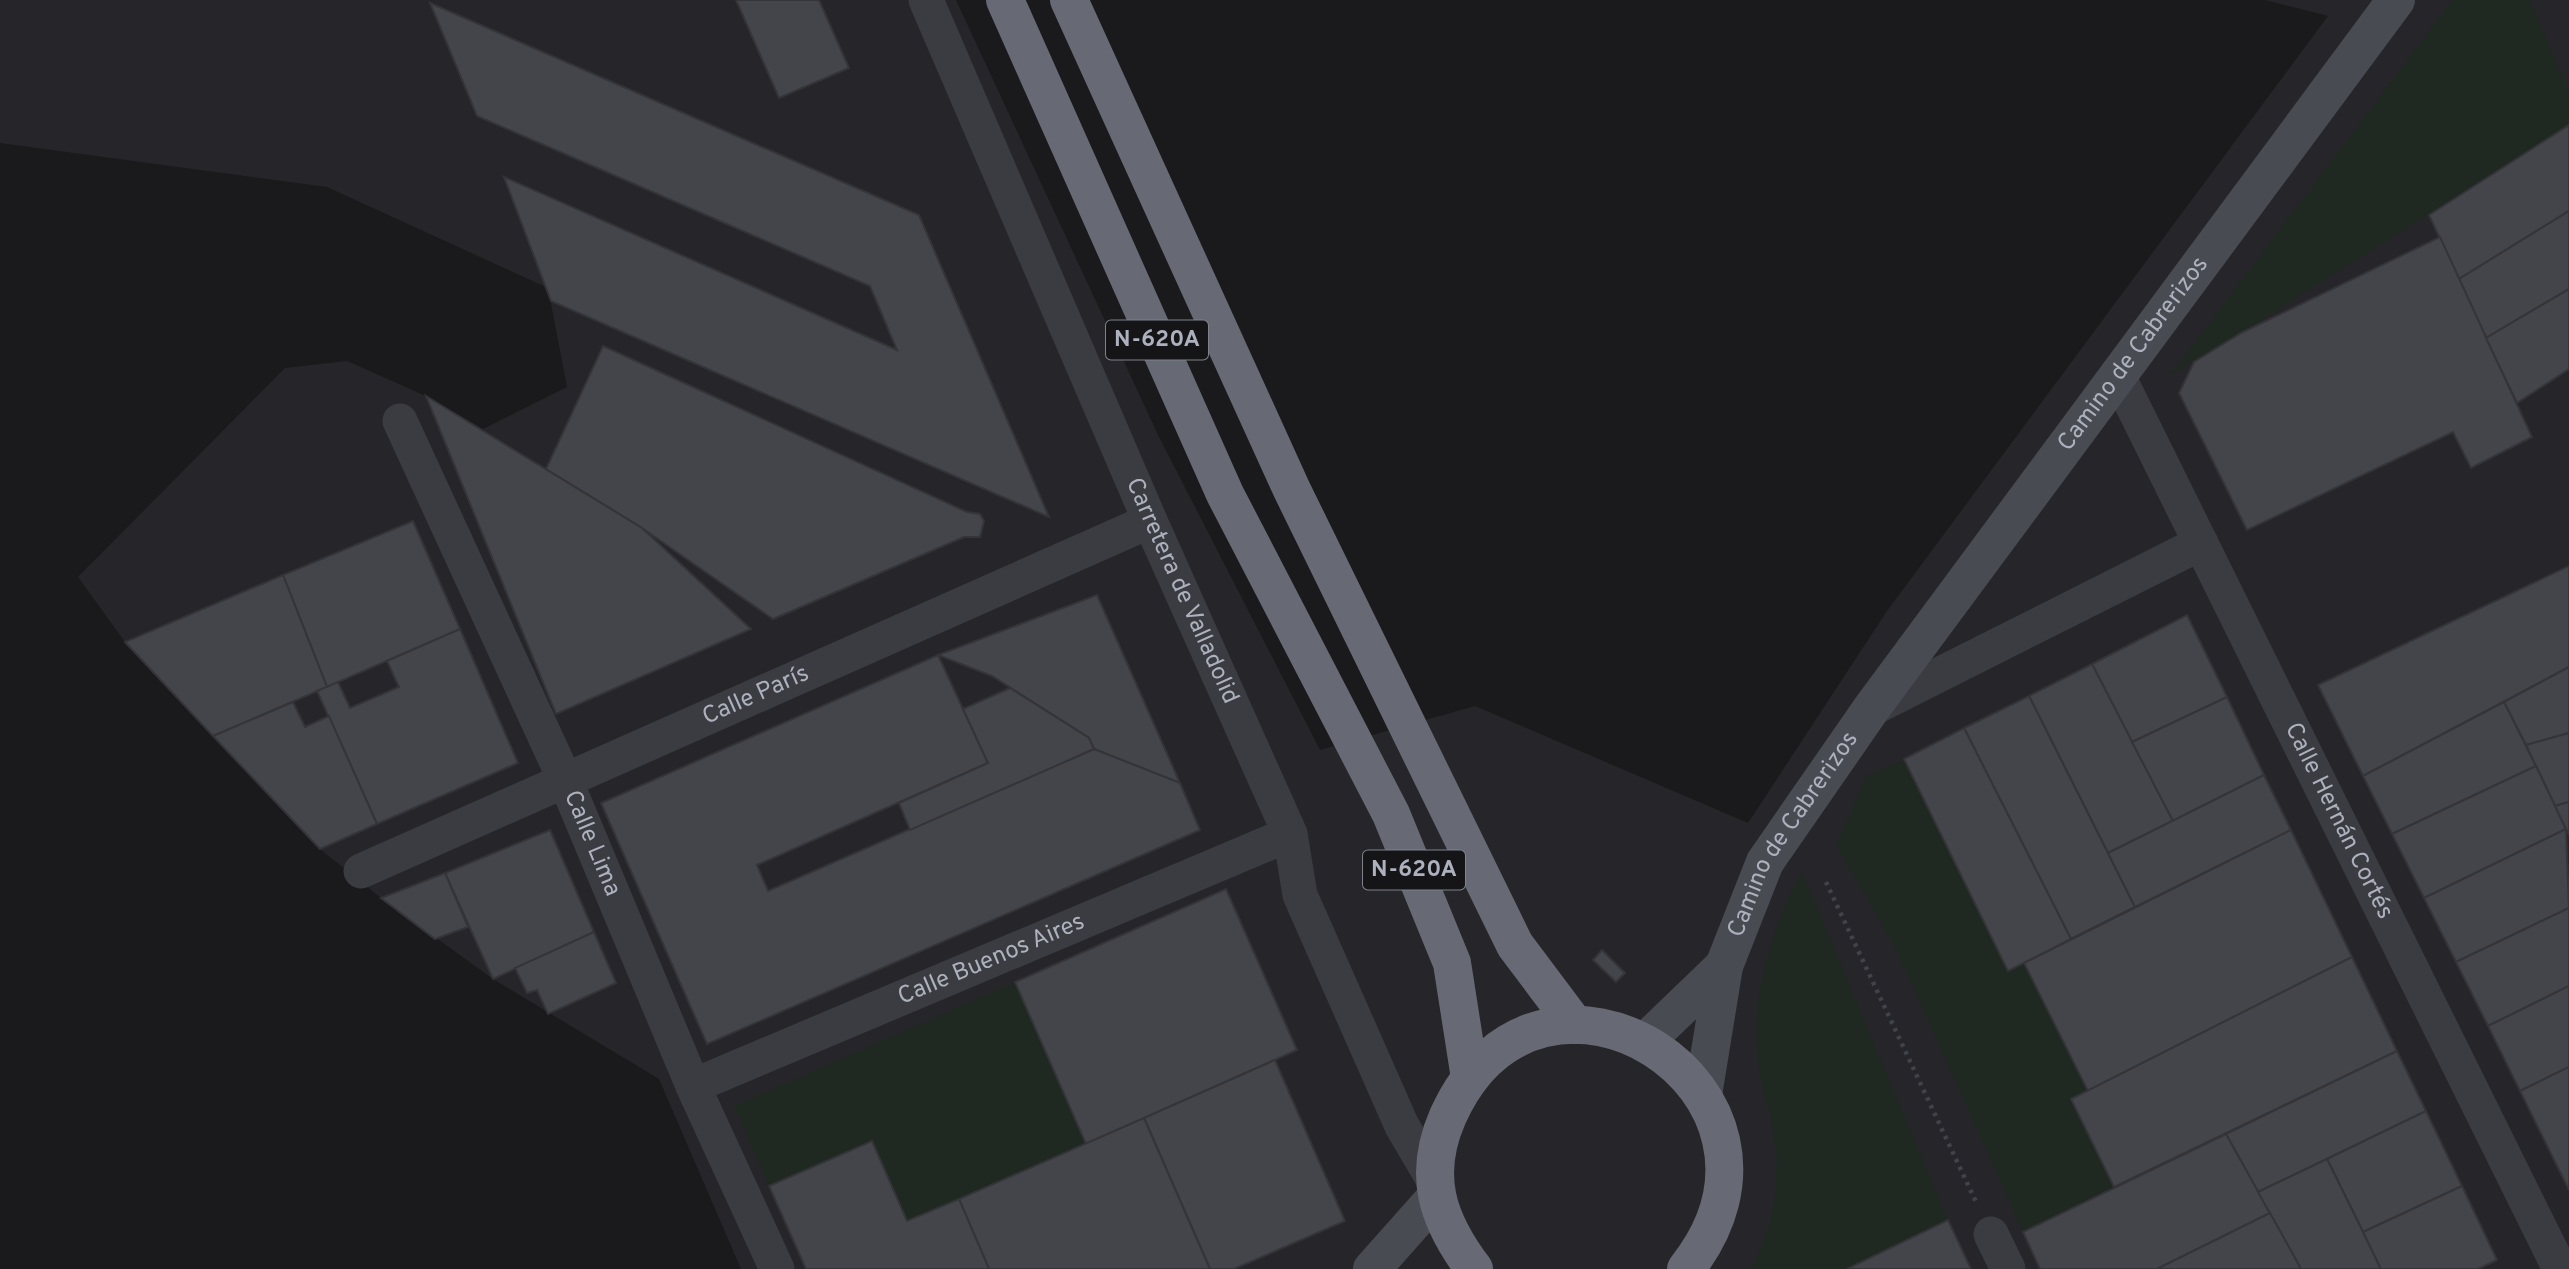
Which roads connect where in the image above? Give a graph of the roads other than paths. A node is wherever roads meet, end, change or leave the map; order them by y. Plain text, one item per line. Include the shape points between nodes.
1 (926, 0) edge
2 (1005, 0) edge
3 (1069, 0) edge
4 (2396, 0) edge
5 (2117, 374) junction
6 (400, 421) dead end
7 (1150, 521) junction
8 (2201, 543) junction
9 (1871, 709) junction
10 (566, 782) junction
11 (1290, 834) junction
12 (361, 871) dead end
13 (1724, 966) junction
14 (1575, 1025) junction
15 (1645, 1042) junction
16 (1470, 1078) junction
17 (693, 1086) junction
18 (1703, 1095) junction
19 (1436, 1189) junction
20 (1991, 1234) road end
21 (777, 1269) edge
22 (1372, 1269) edge
23 (1474, 1269) edge
24 (1686, 1269) edge
25 (2008, 1269) edge
26 (2560, 1269) edge

1 - 7 street, Carretera de Valladolid
2 - 16 highway, N-620A via 1225,494 1391,814 1452,963
3 - 14 highway, N-620A via 1292,490 1496,908 1515,945
4 - 5 street, Camino de Cabrerizos
5 - 8 street, Calle Hernán Cortés
5 - 9 street, Camino de Cabrerizos
6 - 10 street, Calle Lima
7 - 10 street, Calle París
7 - 11 street, Carretera de Valladolid
8 - 9 street, Camino de Cabrerizos
8 - 26 street, Calle Hernán Cortés
9 - 13 street, Camino de Cabrerizos via 1765,862
10 - 12 street, Calle París
10 - 17 street, Calle Lima
11 - 17 street, Calle Buenos Aires
11 - 19 street, Carretera de Valladolid via 1300,895 1402,1126
13 - 15 street, Camino de Cabrerizos
13 - 18 street, Camino de Cabrerizos
14 - 15 highway via 1611,1029
14 - 16 highway via 1532,1031 1510,1041
15 - 18 highway via 1678,1064
16 - 19 highway via 1444,1127
17 - 21 street, Calle Lima
18 - 24 highway via 1720,1134 1725,1176 1718,1218
19 - 22 street
19 - 23 highway via 1442,1219
20 - 25 street

